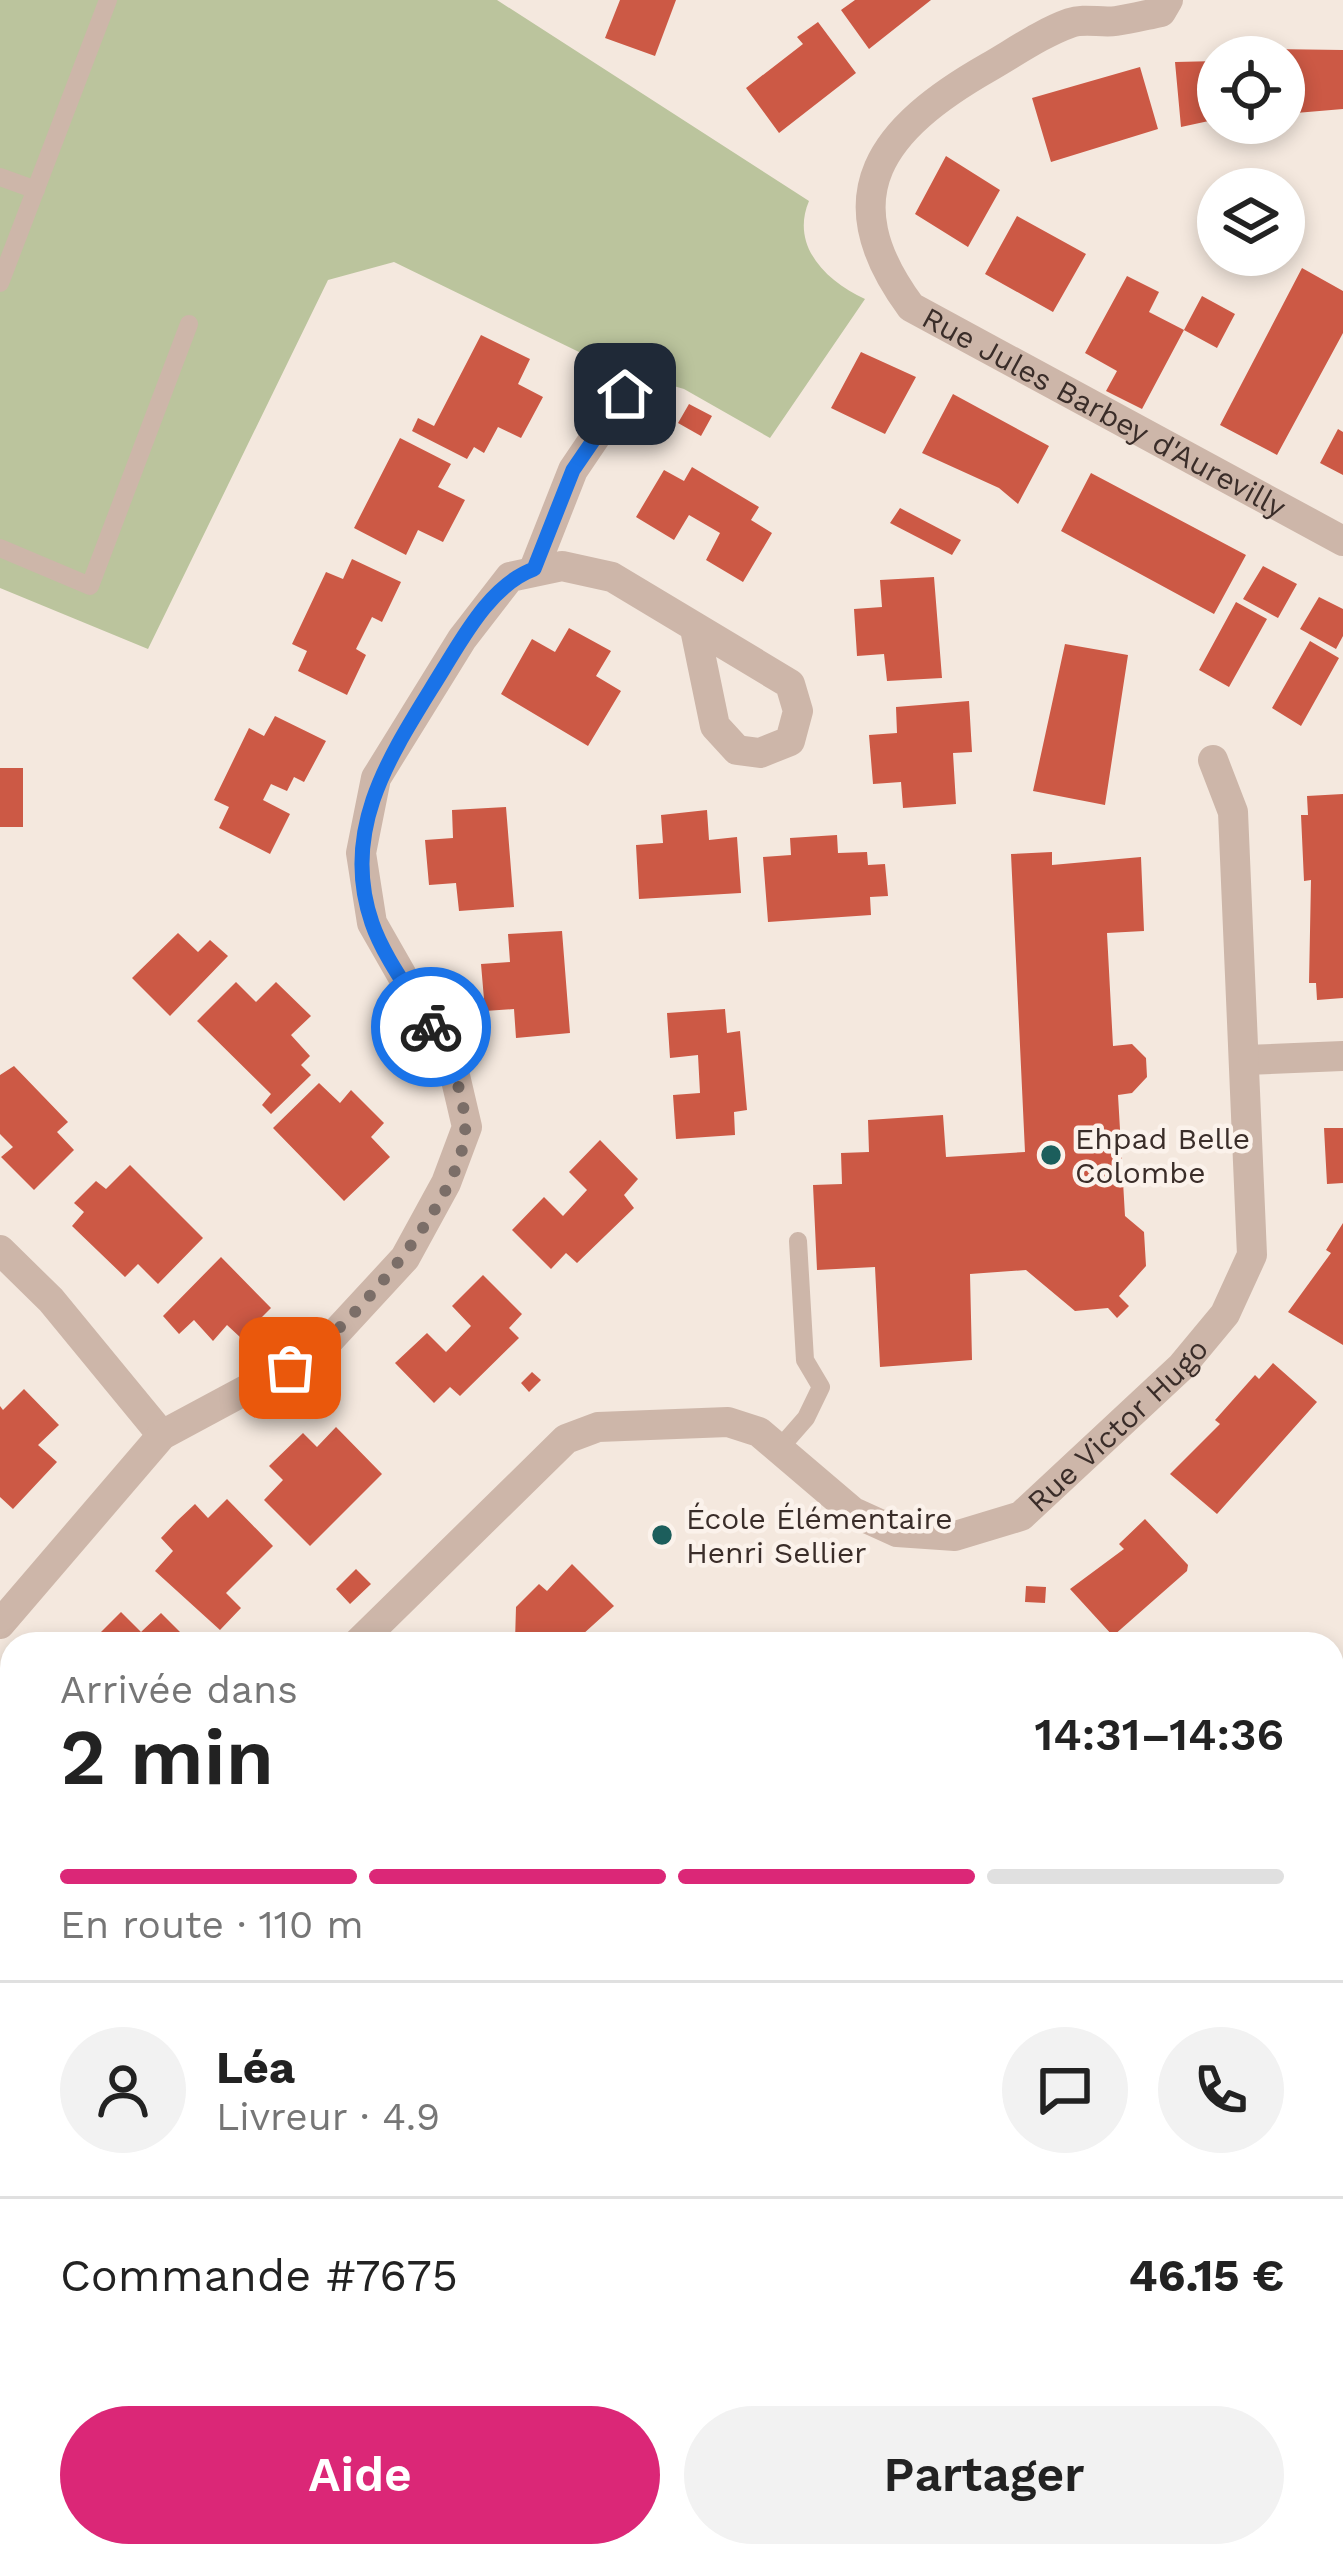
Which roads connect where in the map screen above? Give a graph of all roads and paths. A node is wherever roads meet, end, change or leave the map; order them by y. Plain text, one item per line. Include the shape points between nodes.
1 (108, 0) edge
2 (1168, 0) edge
3 (1076, 11) edge
4 (0, 177) edge
5 (36, 190) junction
6 (0, 283) edge
7 (189, 324) dead end
8 (625, 394) dead end
9 (1340, 531) edge
10 (0, 548) edge
11 (534, 569) junction
12 (695, 628) dead end
13 (1213, 760) dead end
14 (1343, 1056) edge
15 (1246, 1060) junction
16 (798, 1241) dead end
17 (0, 1250) edge
18 (162, 1435) junction
19 (778, 1450) junction
20 (0, 1624) edge
21 (369, 1632) edge

1 - 5 lane
2 - 3 street, Rue Jules Barbey d'Aurevilly via 1161,11 1114,22
3 - 9 street, Rue Jules Barbey d'Aurevilly via 922,111 890,148 872,182 880,265 911,307
4 - 5 lane
5 - 6 lane
7 - 10 lane via 90,586
8 - 11 street via 573,470
11 - 12 street via 612,577
11 - 18 street via 510,577 462,639 376,778 362,853 372,923 452,1063 466,1127 446,1183 405,1258 320,1350
13 - 15 street, Rue Victor Hugo via 1233,812
14 - 15 street
15 - 19 street, Rue Victor Hugo via 1252,1255 1225,1314 1181,1367 1021,1516 955,1537 897,1532 853,1512
16 - 19 lane via 805,1360 821,1387
17 - 18 street
18 - 20 street
19 - 21 street, Rue Victor Hugo via 759,1432 728,1422 598,1427 566,1439

